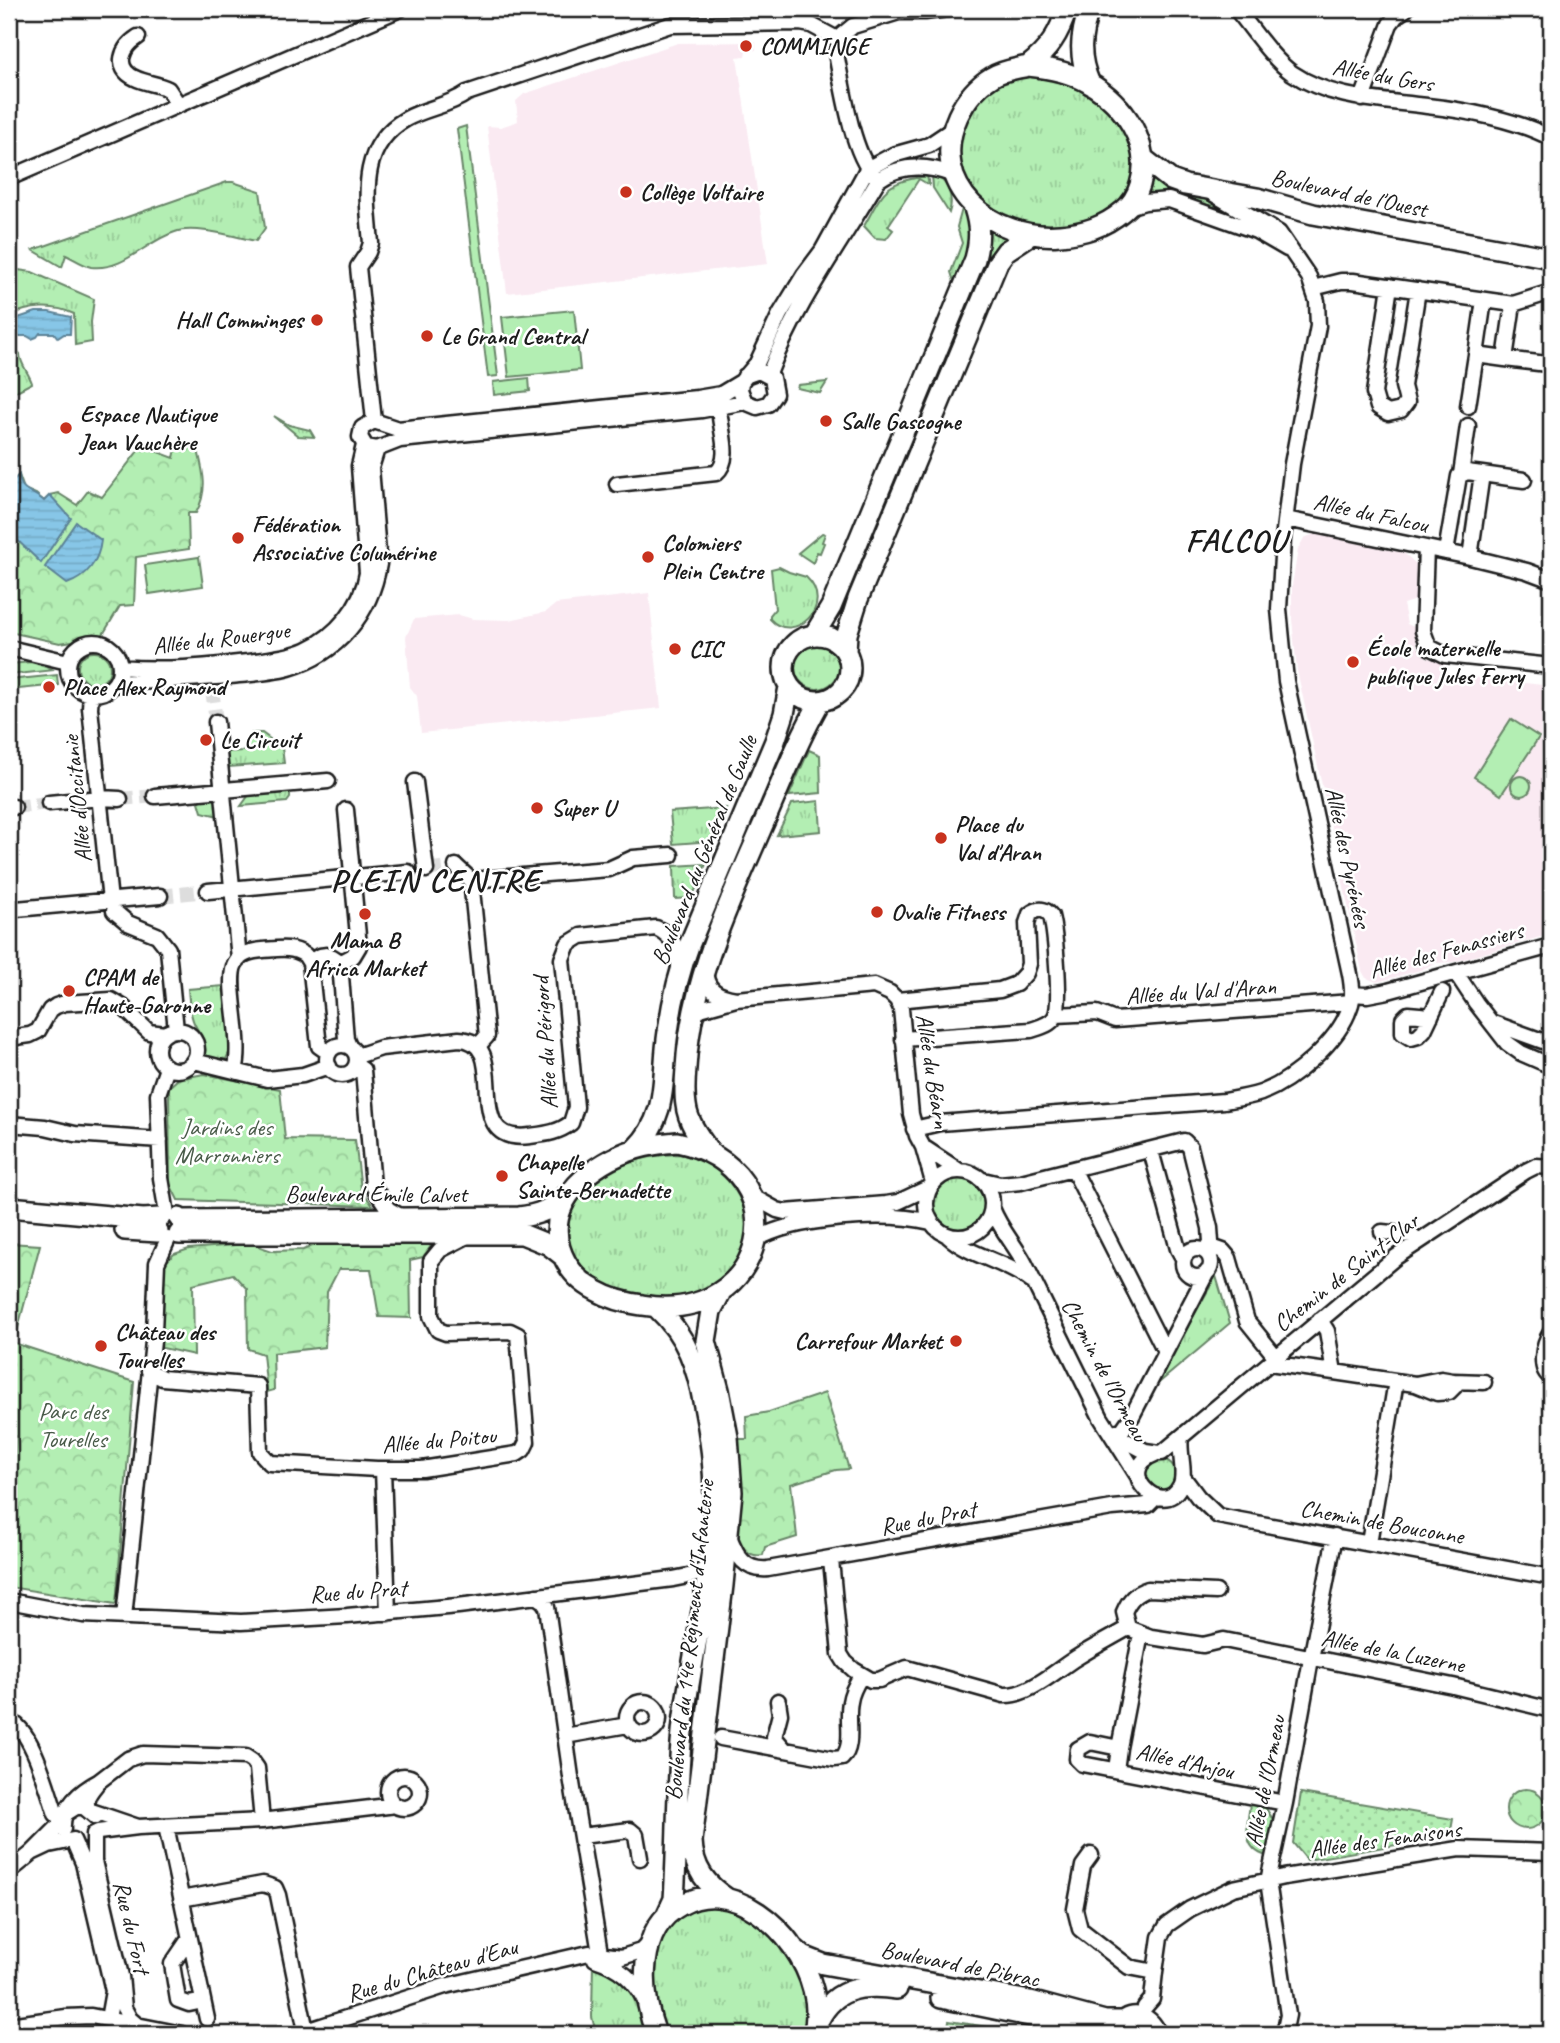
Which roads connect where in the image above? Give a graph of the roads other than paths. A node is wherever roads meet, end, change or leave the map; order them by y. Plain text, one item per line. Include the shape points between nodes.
1 (400, 9) edge
2 (948, 9) edge
3 (1067, 9) edge
4 (1089, 9) edge
5 (1236, 9) edge
6 (1406, 9) edge
7 (138, 37) dead end
8 (839, 40) junction
9 (1028, 66) junction
10 (1090, 84) junction
11 (1362, 99) junction
12 (178, 104) junction
13 (953, 129) junction
14 (1551, 138) edge
15 (1144, 159) junction
16 (867, 169) junction
17 (954, 175) junction
18 (9, 178) edge
19 (878, 180) junction
20 (1206, 190) junction
21 (974, 208) junction
22 (1128, 208) junction
23 (1030, 235) junction
24 (1292, 252) junction
25 (1551, 258) edge
26 (1390, 286) junction
27 (1313, 288) junction
28 (1418, 290) junction
29 (1551, 292) edge
30 (1484, 300) junction
31 (1513, 304) junction
32 (1476, 355) junction
33 (1505, 359) junction
34 (1547, 365) dead end
35 (769, 374) junction
36 (743, 379) junction
37 (745, 402) junction
38 (1468, 406) dead end
39 (720, 417) dead end
40 (379, 424) junction
41 (1468, 426) dead end
42 (375, 446) junction
43 (1461, 474) junction
44 (1482, 474) junction
45 (1524, 480) dead end
46 (617, 484) dead end
47 (1286, 519) junction
48 (1426, 548) junction
49 (1446, 552) junction
50 (1470, 557) junction
51 (1551, 580) edge
52 (814, 635) junction
53 (9, 648) edge
54 (846, 652) junction
55 (68, 662) junction
56 (1551, 666) edge
57 (120, 667) junction
58 (117, 682) junction
59 (789, 687) junction
60 (91, 693) junction
61 (820, 702) junction
62 (216, 722) tunnel mouth
63 (328, 781) dead end
64 (415, 782) dead end
65 (221, 789) junction
66 (155, 796) tunnel mouth
67 (100, 798) junction
68 (120, 799) tunnel mouth
69 (49, 803) tunnel mouth
70 (346, 810) dead end
71 (671, 855) dead end
72 (456, 866) dead end
73 (426, 870) dead end
74 (408, 872) tunnel mouth
75 (353, 878) junction
76 (471, 880) junction
77 (233, 888) junction
78 (208, 891) tunnel mouth
79 (160, 896) tunnel mouth
80 (112, 906) junction
81 (9, 913) edge
82 (1551, 946) edge
83 (239, 959) junction
84 (706, 960) junction
85 (310, 963) junction
86 (340, 963) junction
87 (1456, 973) junction
88 (679, 974) junction
89 (1420, 983) junction
90 (1464, 988) junction
91 (1442, 992) junction
92 (1352, 998) junction
93 (736, 999) junction
94 (897, 1000) junction
95 (1056, 1015) junction
96 (1431, 1016) dead end
97 (691, 1020) junction
98 (1493, 1023) junction
99 (170, 1032) junction
100 (9, 1038) edge
101 (903, 1039) junction
102 (1551, 1044) edge
103 (478, 1046) junction
104 (354, 1056) junction
105 (329, 1059) junction
106 (194, 1061) junction
107 (1551, 1066) edge
108 (167, 1068) junction
109 (235, 1071) junction
110 (9, 1124) edge
111 (914, 1129) junction
112 (160, 1140) junction
113 (923, 1147) junction
114 (635, 1149) junction
115 (1152, 1151) junction
116 (711, 1153) junction
117 (1551, 1167) edge
118 (958, 1171) junction
119 (1074, 1171) junction
120 (983, 1180) junction
121 (1021, 1182) junction
122 (932, 1184) junction
123 (568, 1194) junction
124 (750, 1195) junction
125 (992, 1206) junction
126 (9, 1207) edge
127 (406, 1219) junction
128 (9, 1220) edge
129 (931, 1222) junction
130 (169, 1226) junction
131 (1382, 1232) dead end
132 (472, 1234) junction
133 (948, 1236) junction
134 (755, 1240) junction
135 (1418, 1241) junction
136 (1208, 1249) junction
137 (563, 1256) junction
138 (1183, 1258) junction
139 (1207, 1272) junction
140 (1187, 1273) junction
141 (1032, 1282) junction
142 (720, 1294) junction
143 (1192, 1302) junction
144 (657, 1308) junction
145 (1320, 1320) junction
146 (1551, 1332) edge
147 (1165, 1351) junction
148 (1272, 1360) junction
149 (149, 1371) junction
150 (1334, 1372) junction
151 (1551, 1377) edge
152 (1396, 1381) junction
153 (1483, 1381) dead end
154 (1112, 1434) junction
155 (1181, 1437) junction
156 (1159, 1453) junction
157 (383, 1469) junction
158 (1182, 1471) junction
159 (1140, 1481) junction
160 (1160, 1497) junction
161 (1207, 1507) junction
162 (1112, 1508) junction
163 (729, 1536) junction
164 (1335, 1536) junction
165 (1369, 1543) junction
166 (831, 1560) junction
167 (708, 1569) junction
168 (1551, 1577) edge
169 (1216, 1592) dead end
170 (536, 1596) junction
171 (9, 1601) edge
172 (388, 1612) junction
173 (124, 1617) junction
174 (1134, 1631) junction
175 (1311, 1658) junction
176 (861, 1676) junction
177 (778, 1701) dead end
178 (1551, 1710) edge
179 (9, 1721) edge
180 (659, 1723) junction
181 (628, 1725) junction
182 (683, 1726) junction
183 (565, 1736) junction
184 (721, 1738) dead end
185 (1119, 1748) junction
186 (785, 1750) junction
187 (1116, 1770) junction
188 (99, 1782) junction
189 (1286, 1803) junction
190 (396, 1805) dead end
191 (90, 1810) junction
192 (65, 1817) junction
193 (262, 1821) junction
194 (138, 1826) junction
195 (166, 1826) junction
196 (94, 1834) junction
197 (581, 1836) junction
198 (73, 1840) junction
199 (1551, 1852) edge
200 (32, 1853) junction
201 (1091, 1855) dead end
202 (640, 1858) dead end
203 (9, 1872) edge
204 (1268, 1881) junction
205 (181, 1899) junction
206 (728, 1899) junction
207 (667, 1914) junction
208 (190, 1939) junction
209 (650, 1942) junction
210 (792, 1946) junction
211 (600, 1953) junction
212 (580, 1955) junction
213 (1155, 1972) junction
214 (202, 2001) junction
215 (1148, 2003) dead end
216 (108, 2019) junction
217 (206, 2019) dead end
218 (9, 2025) edge
219 (137, 2025) junction
220 (653, 2026) edge
221 (1119, 2028) edge
222 (813, 2032) edge
223 (301, 2033) edge
224 (182, 2034) edge
225 (1104, 2034) edge
226 (1159, 2034) edge
227 (1284, 2034) edge

1 - 12 street
2 - 8 street via 891,14 853,26
3 - 9 street via 1053,42
4 - 10 street via 1080,48
5 - 11 street, Allée du Gers via 1294,75
6 - 11 street via 1389,28
7 - 12 street via 122,52 122,65 135,78 168,89
8 - 16 street via 837,58 856,142
8 - 40 street via 800,23 670,25 467,93 405,119 384,137 370,163 366,184 371,243 358,267
9 - 10 street via 1048,68
9 - 13 street via 993,77 978,89 967,99
10 - 15 street via 1133,127
11 - 14 street, Allée du Gers via 1517,123
12 - 18 street
13 - 16 street via 929,145 892,155
13 - 17 street
15 - 20 street, Boulevard de l'Ouest via 1171,180
15 - 22 street via 1141,182
16 - 19 street
16 - 36 street via 822,251 780,314 757,363
17 - 19 street via 930,167 909,167
17 - 21 street
19 - 35 street via 794,318
20 - 24 street, Allée des Pyrénées via 1279,233
20 - 25 street, Boulevard de l'Ouest
21 - 23 street
21 - 52 street via 979,225 975,259 831,607
22 - 23 street via 1088,231
22 - 24 street, Allée des Pyrénées via 1169,200 1256,231
23 - 54 street via 998,262 858,599
24 - 27 street, Allée des Pyrénées
26 - 27 street via 1341,281
26 - 28 street
26 - 28 street via 1374,393 1378,407 1388,413 1401,410 1407,402 1403,386
27 - 47 street, Allée des Pyrénées via 1318,326
28 - 30 street
29 - 31 street
30 - 31 street
30 - 32 street
31 - 33 street
32 - 33 street
32 - 38 street
33 - 34 street
35 - 36 street via 760,371
35 - 37 street via 776,388 773,399 757,407
36 - 37 street via 740,390
36 - 40 street via 721,394 705,397 398,429
37 - 42 street
39 - 46 street via 725,458 716,473
40 - 42 street via 388,435
40 - 42 street via 362,428 360,437
41 - 43 street, Allée du Falcou
42 - 57 street, Allée du Rouergue via 359,466 365,583 353,608 331,633 284,657 179,669
42 - 58 street via 371,468 379,564 370,597 338,642 286,669 211,683
43 - 44 street
43 - 49 street, Allée du Falcou
44 - 45 street
44 - 50 street
47 - 48 street, Allée du Falcou
47 - 92 street, Allée des Pyrénées via 1279,590 1283,660
48 - 49 street, Allée du Falcou
48 - 56 street via 1423,631 1427,645 1445,655
49 - 50 street, Allée du Falcou
50 - 51 street, Allée du Falcou
52 - 54 street via 833,639
52 - 59 street via 797,641 785,657
53 - 55 street
54 - 61 street via 848,682 832,699
55 - 57 street via 81,645 100,642 114,651
55 - 60 street via 71,681
57 - 58 street
58 - 60 street via 100,693
59 - 61 street via 797,696
59 - 88 street, Boulevard du Général de Gaulle via 775,741
60 - 67 street, Allée d'Occitanie
61 - 84 street, Boulevard du Général de Gaulle
62 - 65 street
63 - 65 street
64 - 73 street
65 - 66 street
65 - 77 street
67 - 68 street
67 - 69 street
67 - 80 street, Allée d'Occitanie
70 - 75 street
71 - 76 street via 633,859 609,869
72 - 76 street
74 - 75 street
75 - 77 street
75 - 86 street via 359,946
76 - 103 street via 487,1036
77 - 78 street
77 - 83 street
79 - 80 street
80 - 81 street via 16,909
80 - 99 street via 128,923 157,935 167,949
82 - 87 street, Allée des Fenassiers
83 - 85 street via 253,951 289,948 305,955
83 - 109 street via 232,975 239,1047
84 - 93 street via 707,985
84 - 97 street, Boulevard du Général de Gaulle
85 - 86 street via 326,954
85 - 105 street via 319,1046
86 - 104 street via 346,1039
87 - 89 street, Allée des Fenassiers
87 - 90 street
88 - 103 street, Allée du Périgord via 674,942 656,928 582,936 565,948 562,958 576,1107 571,1123 560,1130 514,1137 499,1130 490,1114 486,1065
88 - 114 street, Boulevard du Général de Gaulle via 659,1112
89 - 91 street
89 - 92 street, Allée des Fenassiers
90 - 91 street
90 - 98 street
91 - 96 street
92 - 95 street, Allée du Val d'Aran via 1115,1020 1097,1013
92 - 111 street via 1336,1032 1317,1055 1261,1093 1223,1101
93 - 94 street, Allée du Béarn via 874,986
93 - 97 street, Allée du Béarn via 700,1009
94 - 95 street via 1000,990 1016,984 1029,964 1028,918 1039,909 1053,920 1059,993
94 - 101 street, Allée du Béarn
95 - 101 street via 1031,1030
97 - 116 street, Boulevard du Général de Gaulle via 685,1107
98 - 102 street
98 - 107 street via 1513,1048
99 - 100 street via 149,1032 111,1000 56,1006 38,1031
99 - 106 street via 188,1033 196,1043
99 - 108 street via 160,1039 157,1051
101 - 111 street, Allée du Béarn
103 - 104 street via 459,1040 381,1048
104 - 105 street via 340,1045
104 - 105 street via 350,1072 340,1074
104 - 127 street via 363,1070 373,1186 388,1209
105 - 109 street via 303,1075 267,1079
106 - 108 street via 185,1069
106 - 109 street
108 - 112 street via 159,1089
110 - 112 street
111 - 113 street, Allée du Béarn
112 - 130 street
113 - 118 street, Allée du Béarn
113 - 122 street, Allée du Béarn
114 - 116 street via 677,1142
114 - 123 street via 597,1168
115 - 119 street
115 - 136 street via 1188,1143 1210,1228
115 - 138 street
116 - 124 street via 734,1170
117 - 135 street, Chemin de Saint-Clar via 1540,1165 1526,1171
118 - 120 street
118 - 122 street via 944,1174
119 - 121 street
119 - 147 street
120 - 121 street
120 - 125 street
121 - 125 street via 1004,1191
122 - 124 street via 898,1202 794,1212 777,1210
122 - 129 street via 925,1205
123 - 127 street, Boulevard Émile Calvet via 535,1216
123 - 137 street via 558,1226
124 - 134 street via 757,1211
125 - 133 street via 979,1231 964,1237
125 - 141 street, Chemin de l'Ormeau
126 - 130 street, Boulevard Émile Calvet via 138,1218
127 - 130 street, Boulevard Émile Calvet
128 - 130 street, Boulevard Émile Calvet
129 - 133 street
129 - 134 street via 887,1216 808,1223
130 - 132 street, Boulevard Émile Calvet
130 - 149 street via 157,1263
131 - 135 street via 1411,1235
132 - 137 street, Boulevard Émile Calvet via 522,1234
132 - 157 street, Allée du Poitou via 433,1259 432,1321 446,1333 517,1333 527,1445 506,1457 422,1469
133 - 141 street, Chemin de l'Ormeau
134 - 142 street via 737,1278
135 - 145 street, Chemin de Saint-Clar
136 - 138 street via 1196,1248
136 - 139 street via 1211,1262
136 - 148 street via 1223,1251 1229,1258 1247,1321
137 - 144 street via 582,1282 596,1291
138 - 140 street
139 - 140 street via 1198,1277
139 - 143 street
140 - 143 street
141 - 154 street, Chemin de l'Ormeau
142 - 144 street via 689,1306
142 - 163 street, Boulevard du 14e Régiment d'Infanterie via 710,1311 706,1341 732,1467
143 - 147 street
144 - 167 street, Boulevard du 14e Régiment d'Infanterie via 688,1346 704,1407 713,1478
145 - 148 street, Chemin de Saint-Clar
145 - 150 street via 1327,1331
146 - 151 street via 1543,1367
147 - 154 street via 1128,1423
148 - 150 street
148 - 155 street, Chemin de Saint-Clar
149 - 157 street, Allée du Poitou via 162,1378 258,1386 260,1452 270,1463
149 - 173 street
150 - 152 street
152 - 153 street via 1446,1394 1454,1388 1453,1381
152 - 165 street
154 - 156 street
154 - 159 street, Chemin de l'Ormeau
155 - 156 street, Chemin de Saint-Clar
155 - 158 street
156 - 158 street via 1173,1457
156 - 159 street via 1145,1460 1139,1469
157 - 172 street
158 - 160 street via 1180,1486
158 - 161 street, Chemin de Bouconne
159 - 160 street via 1148,1493
159 - 162 street
160 - 161 street, Chemin de Bouconne
160 - 162 street, Rue du Prat via 1148,1505
161 - 164 street, Chemin de Bouconne via 1218,1516
162 - 166 street, Rue du Prat
163 - 166 street, Rue du Prat via 739,1558 754,1569
163 - 206 street, Boulevard du 14e Régiment d'Infanterie via 692,1828 692,1851 699,1872
164 - 165 street, Chemin de Bouconne
164 - 175 street, Allée de l'Ormeau
165 - 168 street, Chemin de Bouconne
166 - 176 street via 840,1654
167 - 170 street, Rue du Prat via 673,1579
167 - 182 street, Boulevard du 14e Régiment d'Infanterie
169 - 174 street, Allée d'Anjou via 1143,1591 1131,1599 1124,1612
170 - 172 street, Rue du Prat
170 - 183 street via 547,1607
171 - 173 street, Rue du Prat via 83,1615
172 - 173 street, Rue du Prat via 241,1622
174 - 175 street, Allée de la Luzerne via 1203,1646 1224,1640
174 - 176 street via 1077,1656 1010,1695 907,1668 879,1680
174 - 185 street, Allée d'Anjou
175 - 178 street, Allée de la Luzerne
175 - 189 street, Allée de l'Ormeau
176 - 186 street via 849,1704 844,1757
177 - 186 street via 774,1737
179 - 192 street via 18,1724 27,1737 56,1814
180 - 181 street via 651,1733 642,1735
180 - 181 street via 655,1707 640,1703 630,1709
180 - 182 street
181 - 183 street
182 - 207 street, Boulevard du 14e Régiment d'Infanterie via 674,1899
183 - 197 street
184 - 186 street
185 - 187 street, Allée d'Anjou
185 - 187 street, Allée d'Anjou via 1090,1742 1080,1747 1077,1759
187 - 189 street, Allée d'Anjou
188 - 191 street via 88,1795
188 - 192 street via 72,1800
188 - 193 street via 128,1759 143,1754 246,1757 257,1768
189 - 204 street, Allée de l'Ormeau
190 - 193 street
191 - 192 street via 76,1807
191 - 194 street
191 - 196 street via 97,1822
192 - 198 street via 65,1833
192 - 200 street
193 - 195 street
194 - 195 street
194 - 196 street
195 - 205 street
196 - 198 street via 83,1841
196 - 219 street, Rue du Fort via 94,1861 121,1976 123,2005
197 - 202 street via 630,1830 636,1836
197 - 211 street
198 - 200 street
198 - 216 street, Rue du Fort via 83,1863 113,1991
199 - 204 street, Allée des Fenaisons via 1459,1849
200 - 203 street
201 - 213 street via 1083,1866 1075,1909 1080,1929 1129,1967
204 - 213 street via 1217,1894 1171,1921 1160,1937
204 - 227 street, Allée de l'Ormeau via 1288,2015
205 - 208 street
205 - 223 street via 263,1884 275,1888
206 - 207 street via 695,1899
206 - 210 street via 766,1919
207 - 209 street
208 - 214 street
208 - 214 street via 172,1964 178,2000 189,2004
209 - 211 street, Rue du Château d'Eau via 641,1951 622,1957
209 - 220 street via 646,1969
210 - 221 street, Boulevard de Pibrac via 823,1964 1030,2001
210 - 222 street via 814,1990 817,2012
211 - 212 street, Rue du Château d'Eau
212 - 220 street via 603,1962 636,1985
212 - 223 street, Rue du Château d'Eau via 445,1986
213 - 215 street
214 - 217 street
216 - 218 street via 84,2015
216 - 219 street
219 - 224 street
221 - 226 street, Boulevard de Pibrac via 1134,2016 1141,2017
222 - 225 street, Boulevard de Pibrac via 835,1999 848,1990 870,1986

